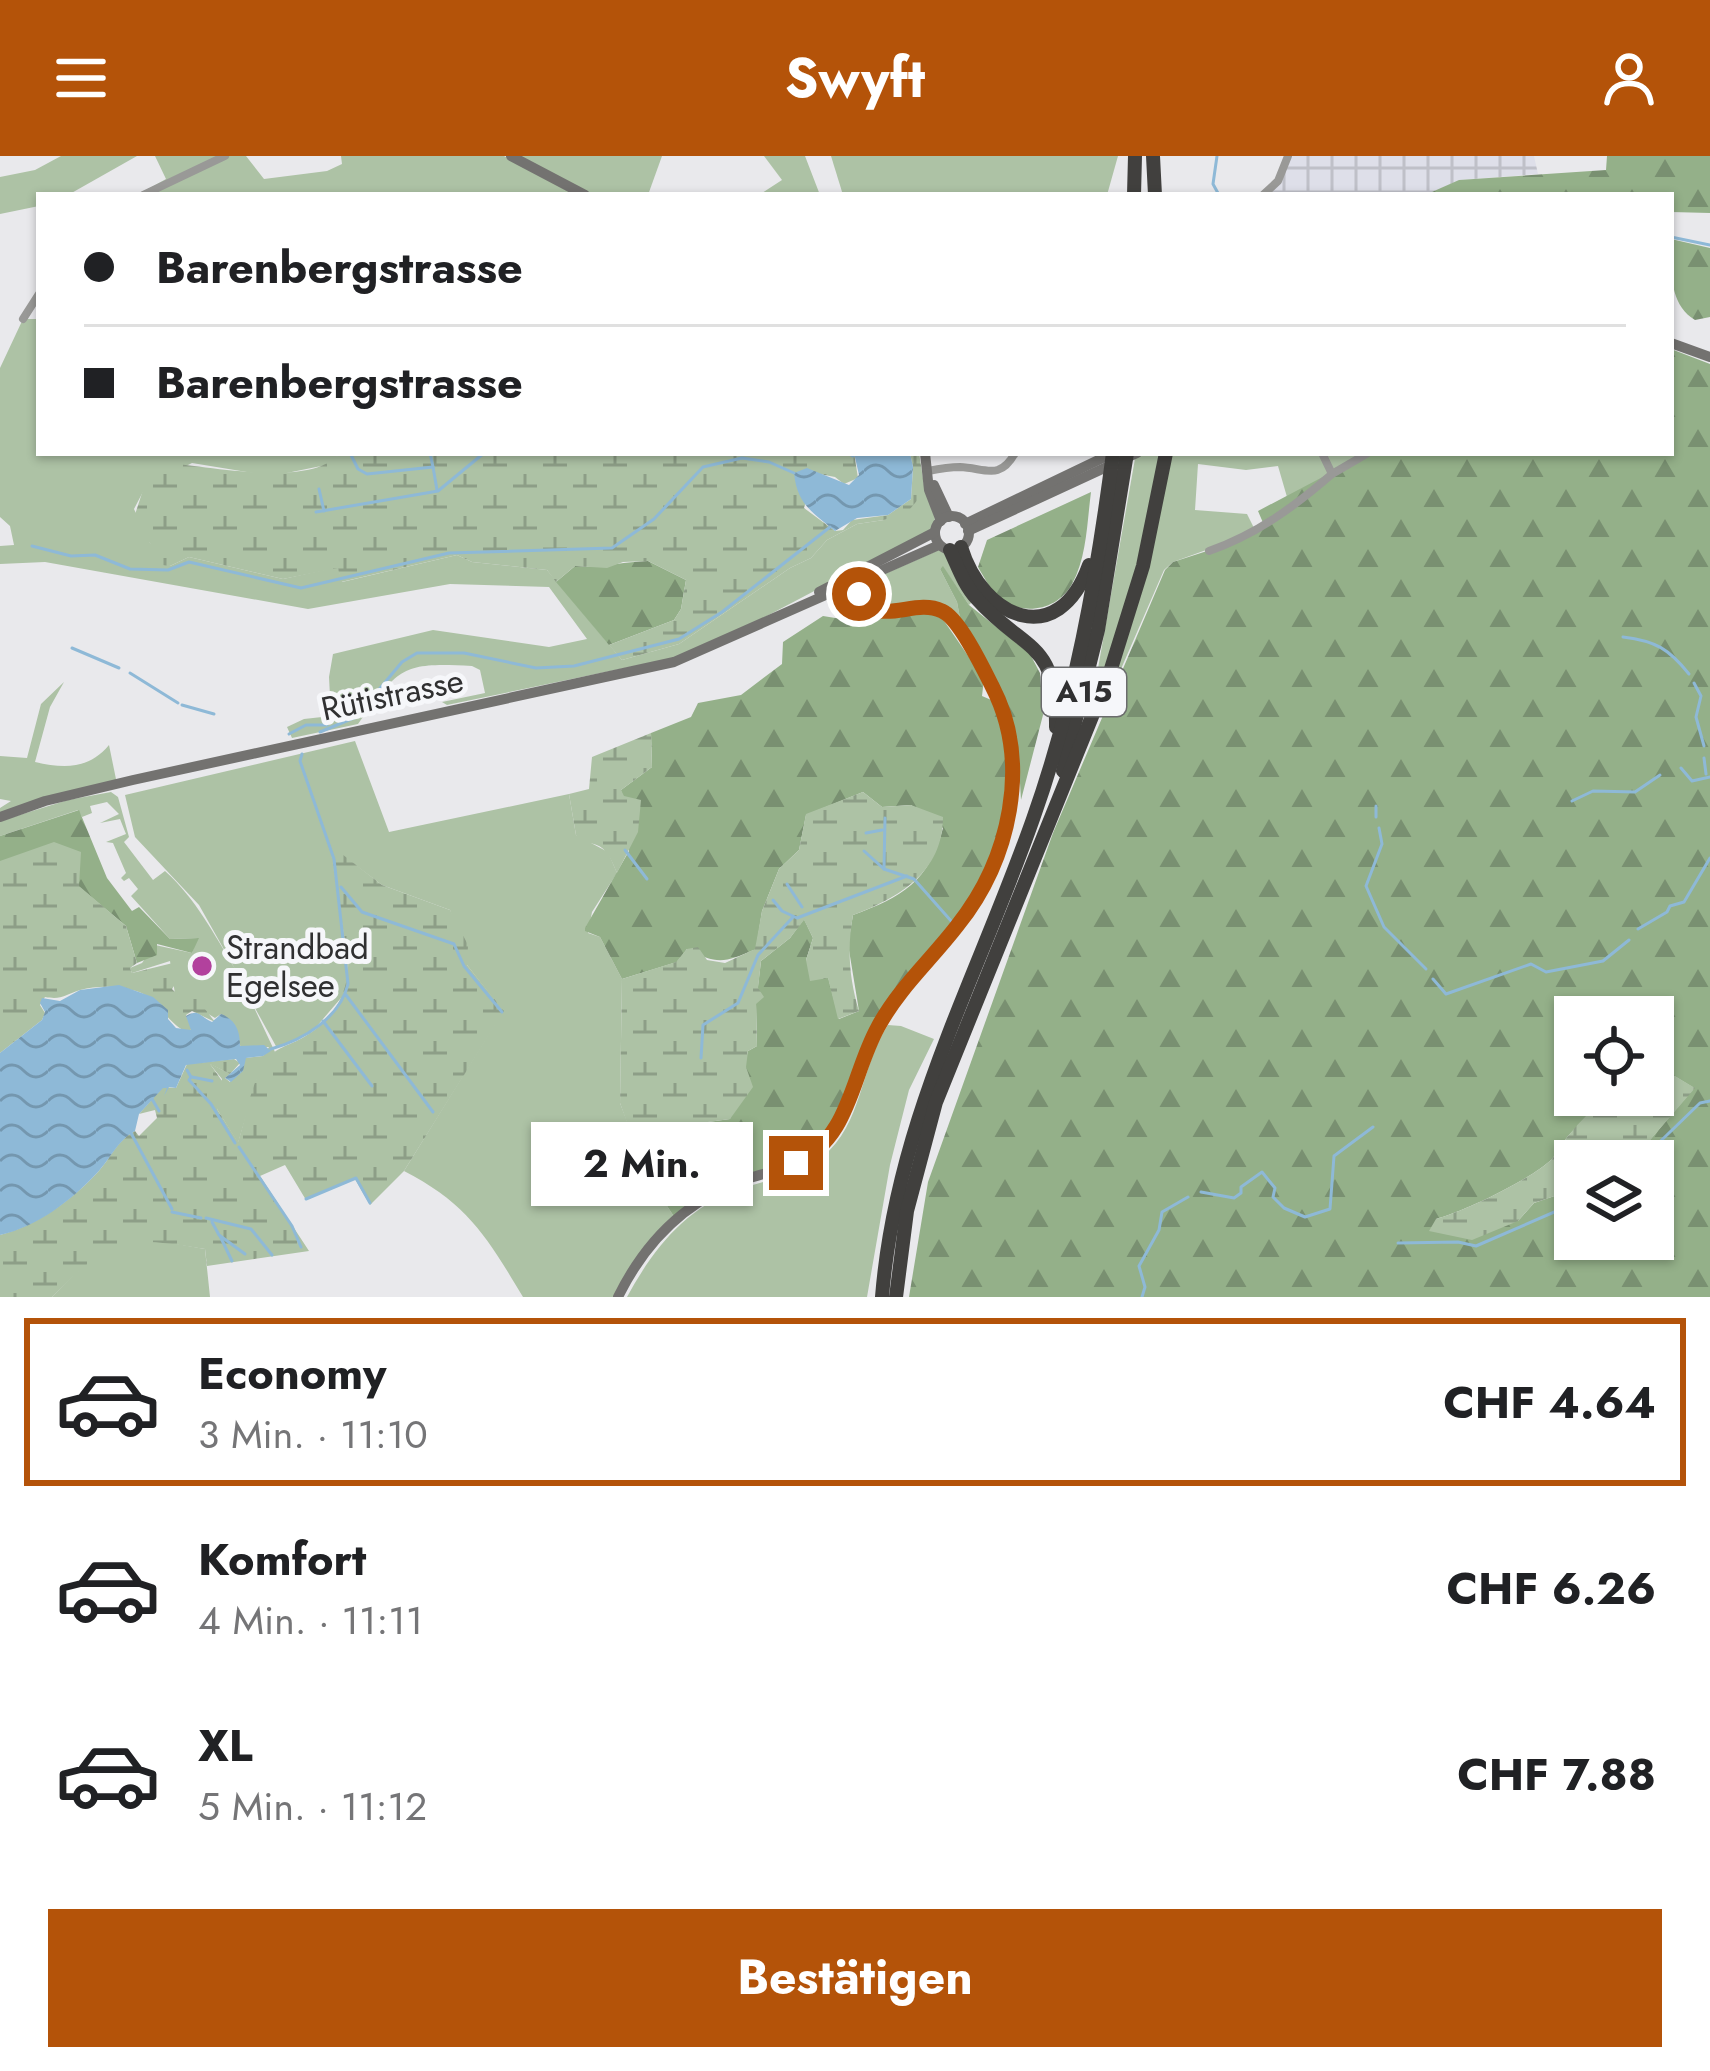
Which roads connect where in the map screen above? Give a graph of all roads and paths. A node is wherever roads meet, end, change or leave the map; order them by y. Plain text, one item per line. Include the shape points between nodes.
1 (226, 156) edge
2 (511, 156) edge
3 (1135, 156) edge
4 (1151, 156) edge
5 (1288, 156) edge
6 (149, 192) edge
7 (579, 192) edge
8 (1134, 192) edge
9 (1152, 192) edge
10 (1266, 192) edge
11 (36, 299) edge
12 (23, 319) dead end
13 (1674, 344) edge
14 (1710, 357) edge
15 (926, 456) edge
16 (1013, 456) edge
17 (1107, 456) edge
18 (1114, 456) edge
19 (1126, 456) edge
20 (1130, 456) edge
21 (1165, 456) edge
22 (1323, 456) edge
23 (1363, 456) edge
24 (928, 471) junction
25 (1332, 474) junction
26 (1117, 476) junction
27 (1104, 520) junction
28 (966, 527) junction
29 (946, 535) junction
30 (1209, 551) dead end
31 (852, 579) junction
32 (1054, 752) junction
33 (0, 817) edge
34 (1015, 903) junction
35 (618, 1297) edge
36 (882, 1297) edge
37 (896, 1297) edge

1 - 6 street
2 - 7 main road
3 - 8 highway
4 - 9 highway
5 - 10 street
11 - 12 street
13 - 14 main road
15 - 24 main road
16 - 24 street via 994,472
17 - 28 main road
18 - 26 highway, A15
19 - 26 highway, A15
20 - 28 main road
21 - 34 highway via 1127,622
22 - 25 street
23 - 25 street
24 - 29 main road
25 - 30 street via 1256,532
26 - 27 highway, A15
26 - 34 highway, A15 via 1081,707
27 - 29 highway via 1077,592 1042,616 1012,614 991,600
27 - 32 highway, A15
28 - 29 main road
28 - 29 main road
29 - 31 main road, Rütistrasse
29 - 32 highway via 974,596 1048,666
31 - 33 main road, Rütistrasse via 667,664 133,780
31 - 35 main road via 874,611 935,608 965,639 1011,740 1004,836 967,913 877,1028 830,1139 805,1159 686,1209 656,1238
32 - 36 highway, A15 via 922,1101 895,1201
34 - 37 highway, A15 via 926,1132

